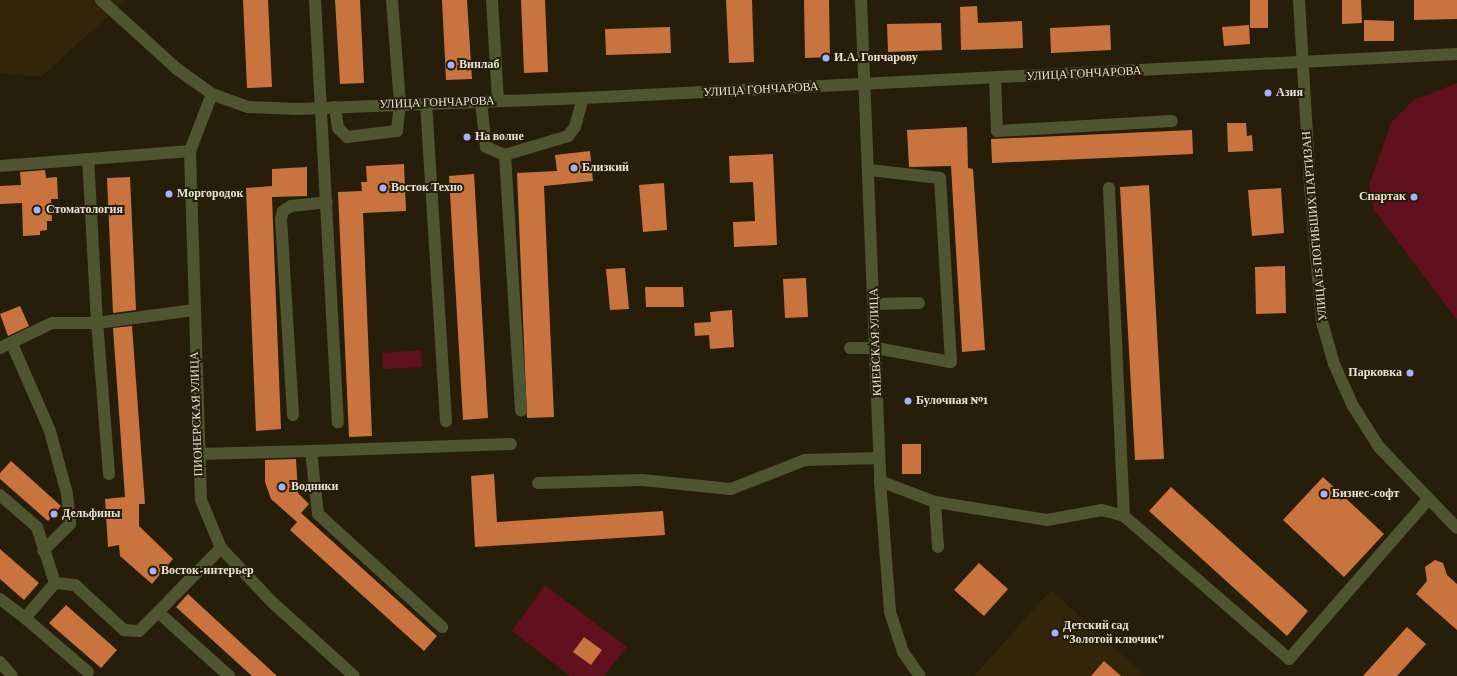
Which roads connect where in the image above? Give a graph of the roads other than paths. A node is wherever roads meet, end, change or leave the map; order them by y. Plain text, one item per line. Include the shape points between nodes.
1 (101, 0) edge
2 (315, 0) edge
3 (392, 0) edge
4 (492, 0) edge
5 (862, 0) edge
6 (1299, 0) edge
7 (1457, 54) edge
8 (1302, 61) junction
9 (995, 79) junction
10 (866, 85) junction
11 (212, 94) junction
12 (583, 98) junction
13 (498, 101) junction
14 (481, 102) junction
15 (426, 103) junction
16 (400, 104) junction
17 (335, 107) junction
18 (322, 108) junction
19 (1172, 121) dead end
20 (190, 150) junction
21 (505, 155) junction
22 (88, 159) junction
23 (0, 166) edge
24 (869, 170) junction
25 (1109, 188) dead end
26 (327, 202) junction
27 (919, 303) dead end
28 (875, 304) junction
29 (194, 310) junction
30 (97, 323) junction
31 (12, 344) junction
32 (0, 348) edge
33 (850, 348) dead end
34 (876, 348) junction
35 (521, 410) dead end
36 (293, 415) dead end
37 (446, 421) dead end
38 (338, 422) dead end
39 (511, 444) dead end
40 (311, 451) junction
41 (198, 454) junction
42 (879, 458) junction
43 (109, 474) dead end
44 (880, 482) junction
45 (538, 483) dead end
46 (0, 495) edge
47 (1427, 501) junction
48 (935, 502) junction
49 (1124, 516) junction
50 (1457, 528) edge
51 (938, 547) dead end
52 (221, 548) junction
53 (44, 551) junction
54 (55, 584) junction
55 (0, 599) edge
56 (158, 612) junction
57 (25, 618) junction
58 (442, 627) dead end
59 (0, 662) edge
60 (88, 672) dead end
61 (12, 676) edge
62 (229, 676) edge
63 (354, 676) edge
64 (920, 676) edge

1 - 11 street, УЛИЦА ГОНЧАРОВА via 177,69
2 - 18 street
3 - 16 street
4 - 13 street
5 - 10 street, КИЕВСКАЯ УЛИЦА
6 - 8 street, УЛИЦА 15 ПОГИБШИХ ПАРТИЗАН
7 - 8 street, УЛИЦА ГОНЧАРОВА
8 - 9 street, УЛИЦА ГОНЧАРОВА
8 - 47 street, УЛИЦА 15 ПОГИБШИХ ПАРТИЗАН via 1322,322 1334,364 1353,406 1379,447
9 - 10 street, УЛИЦА ГОНЧАРОВА
9 - 19 street via 997,131
10 - 12 street, УЛИЦА ГОНЧАРОВА
10 - 24 street, КИЕВСКАЯ УЛИЦА
11 - 18 street, УЛИЦА ГОНЧАРОВА via 248,107
11 - 20 street, ПИОНЕРСКАЯ УЛИЦА
12 - 13 street, УЛИЦА ГОНЧАРОВА
12 - 21 street via 575,127 568,136
13 - 14 street, УЛИЦА ГОНЧАРОВА
14 - 15 street, УЛИЦА ГОНЧАРОВА
14 - 21 street via 486,147
15 - 16 street, УЛИЦА ГОНЧАРОВА
15 - 37 street
16 - 17 street, УЛИЦА ГОНЧАРОВА
16 - 17 street via 401,123 397,131 347,137 338,128
17 - 18 street, УЛИЦА ГОНЧАРОВА
18 - 26 street
20 - 22 street
20 - 29 street, ПИОНЕРСКАЯ УЛИЦА
21 - 35 street
22 - 23 street
22 - 30 street
24 - 28 street, КИЕВСКАЯ УЛИЦА
24 - 34 street via 940,178 951,362
25 - 49 street
26 - 36 street via 291,206 283,211 281,219
26 - 38 street
27 - 28 street
28 - 34 street, КИЕВСКАЯ УЛИЦА
29 - 30 street
29 - 41 street, ПИОНЕРСКАЯ УЛИЦА
30 - 31 street via 52,323
30 - 43 street
31 - 32 street
31 - 53 street via 50,431 67,494 70,524
33 - 34 street
34 - 42 street, КИЕВСКАЯ УЛИЦА
39 - 40 street
40 - 41 street
40 - 58 street via 318,514
41 - 52 street, ПИОНЕРСКАЯ УЛИЦА via 201,500
42 - 44 street, КИЕВСКАЯ УЛИЦА
42 - 45 street via 805,460 731,488 642,480
44 - 48 street
44 - 64 street, КИЕВСКАЯ УЛИЦА via 890,612 904,652
46 - 53 street via 37,527
47 - 49 street via 1289,659
47 - 50 street, УЛИЦА 15 ПОГИБШИХ ПАРТИЗАН
48 - 49 street via 1046,520 1102,510
48 - 51 street
52 - 56 street
52 - 63 street, ПИОНЕРСКАЯ УЛИЦА via 272,602
53 - 54 street
54 - 56 street via 75,585 124,630 139,631
54 - 57 street
55 - 57 street
56 - 62 street
57 - 60 street
59 - 61 street

